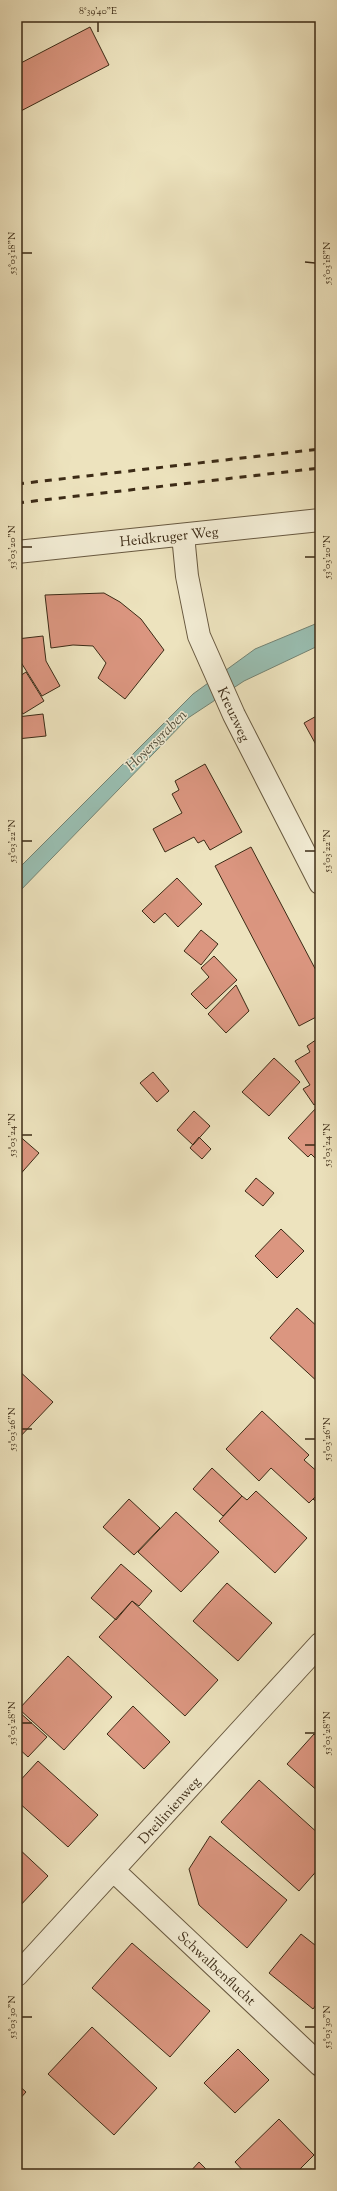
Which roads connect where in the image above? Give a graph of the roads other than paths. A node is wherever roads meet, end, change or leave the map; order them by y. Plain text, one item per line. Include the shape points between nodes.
1 (320, 520) edge
2 (183, 534) junction
3 (17, 552) edge
4 (320, 883) edge
5 (320, 1644) edge
6 (114, 1870) junction
7 (17, 1975) edge
8 (320, 2065) edge

1 - 2 street, Heidkruger Weg
2 - 3 street, Heidkruger Weg
2 - 4 street, Kreuzweg via 192,609 199,636 232,711
5 - 6 street, Dreilinienweg
6 - 7 street, Dreilinienweg
6 - 8 street, Schwalbenflucht

